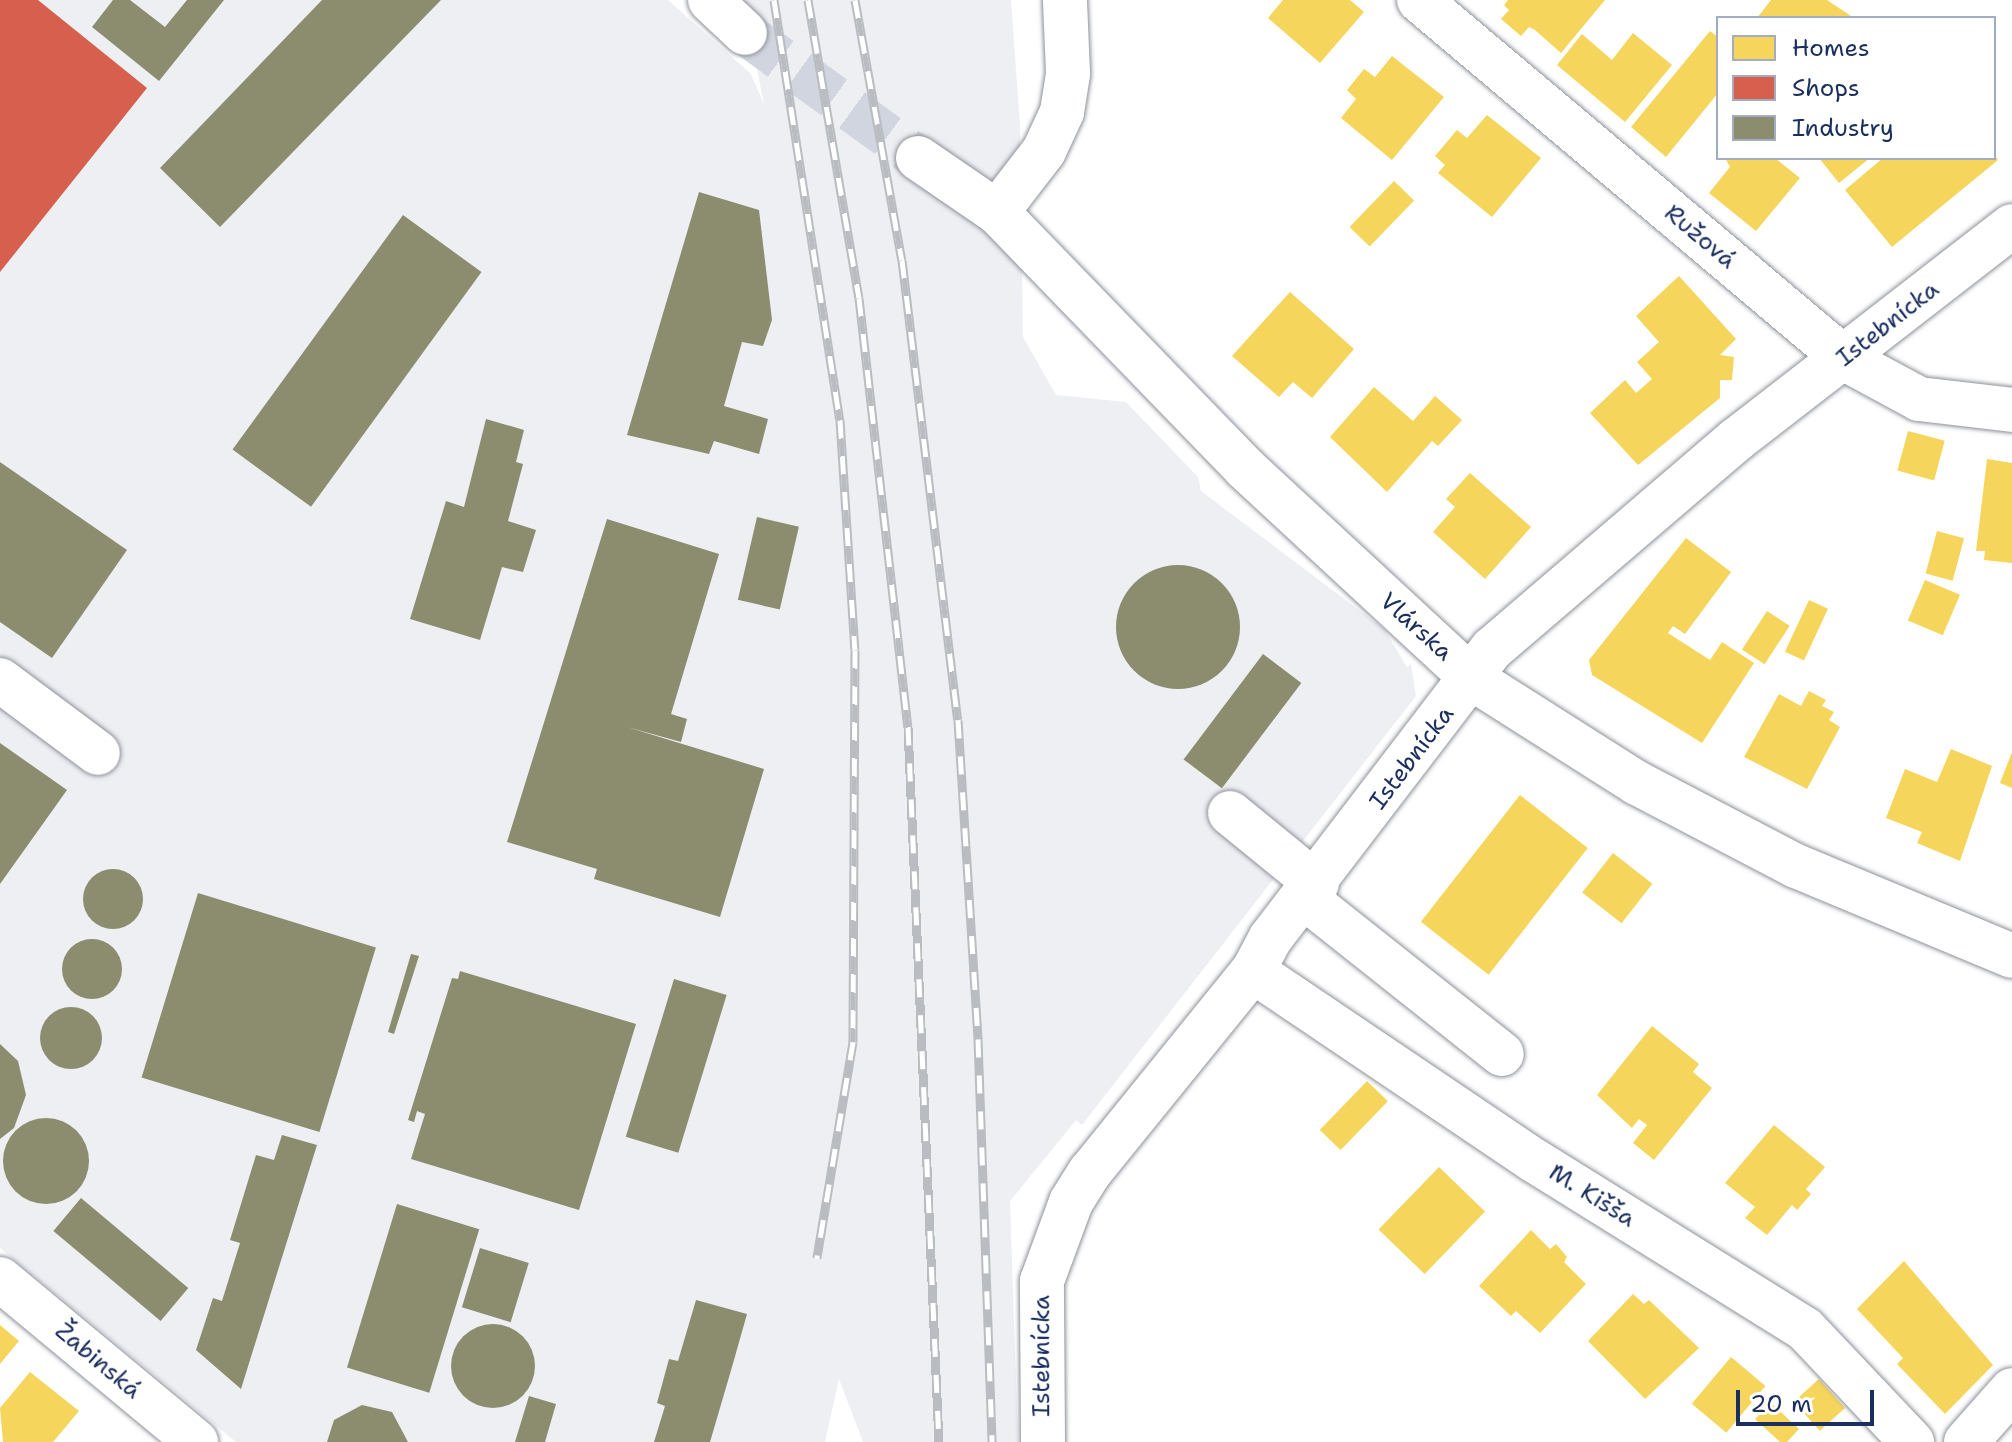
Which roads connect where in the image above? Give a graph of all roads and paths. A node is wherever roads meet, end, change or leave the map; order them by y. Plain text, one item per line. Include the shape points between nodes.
1 (710, 0) edge
2 (1065, 0) edge
3 (1419, 0) edge
4 (745, 33) tunnel mouth
5 (918, 158) tunnel mouth
6 (997, 212) junction
7 (2012, 226) edge
8 (1845, 359) junction
9 (2012, 410) edge
10 (1473, 679) junction
11 (0, 680) edge
12 (98, 753) dead end
13 (1230, 813) dead end
14 (1311, 891) junction
15 (2012, 956) edge
16 (1253, 971) junction
17 (1502, 1054) dead end
18 (0, 1279) edge
19 (2012, 1390) edge
20 (196, 1442) edge
21 (1043, 1442) edge
22 (1912, 1442) edge
23 (1966, 1442) edge

1 - 4 street
2 - 6 street via 1068,73 1062,112 1044,151
3 - 8 street, Ružová
5 - 6 street, Vlárska
6 - 10 street, Vlárska via 1245,468
7 - 8 street, Istebnícka
8 - 9 street, Ružová via 1919,399
8 - 10 street, Istebnícka via 1736,440 1492,649
10 - 14 street, Istebnícka
10 - 15 street, Vlárska via 1625,776 1796,866
11 - 12 street
13 - 14 street
14 - 16 street, Istebnícka via 1270,939
14 - 17 street
16 - 21 street, Istebnícka via 1090,1172 1056,1234 1039,1312
16 - 22 street, M. Kišša via 1535,1161 1805,1329
18 - 20 street, Žabinská
19 - 23 street

